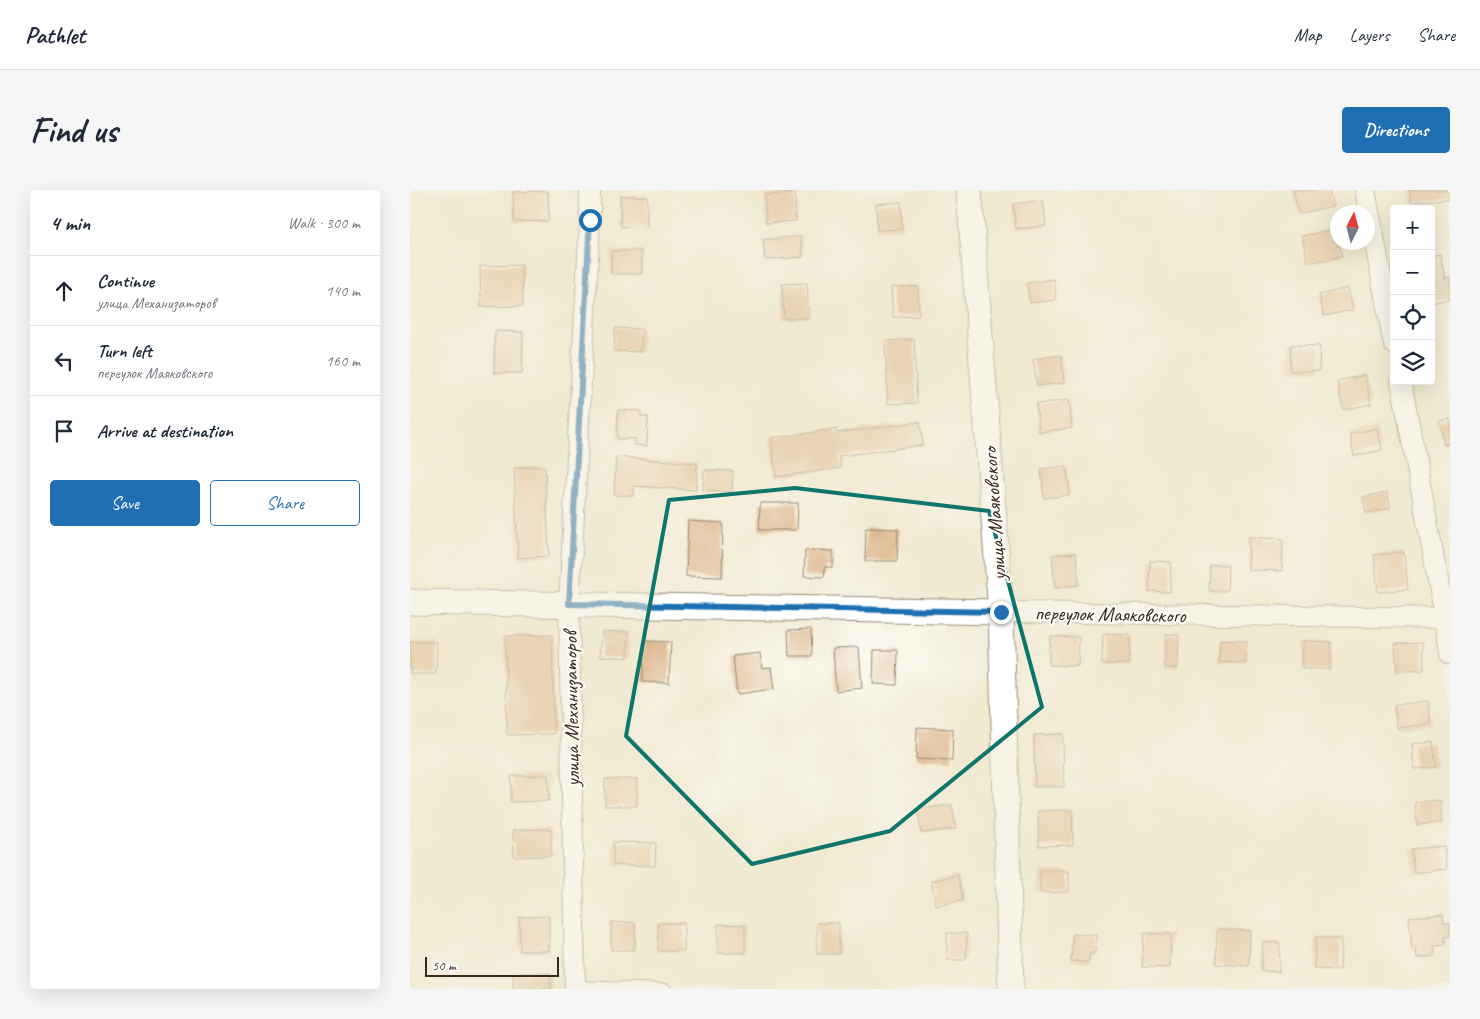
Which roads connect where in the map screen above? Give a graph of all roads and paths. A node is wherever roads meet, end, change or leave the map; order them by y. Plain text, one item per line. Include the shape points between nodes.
1 (590, 190) edge
2 (969, 190) edge
3 (1365, 190) edge
4 (1393, 340) edge
5 (1402, 385) edge
6 (410, 602) edge
7 (569, 604) junction
8 (1001, 612) junction
9 (1447, 618) edge
10 (1450, 654) edge
11 (575, 987) edge
12 (666, 989) edge
13 (1010, 989) edge

1 - 7 street, улица Механизаторов
2 - 8 street, улица Маяковского
3 - 4 street
5 - 9 street
6 - 7 street, переулок Маяковского
7 - 8 street, переулок Маяковского
7 - 11 street, улица Механизаторов
8 - 9 street, переулок Маяковского
8 - 13 street, улица Маяковского
9 - 10 street
11 - 12 lane

